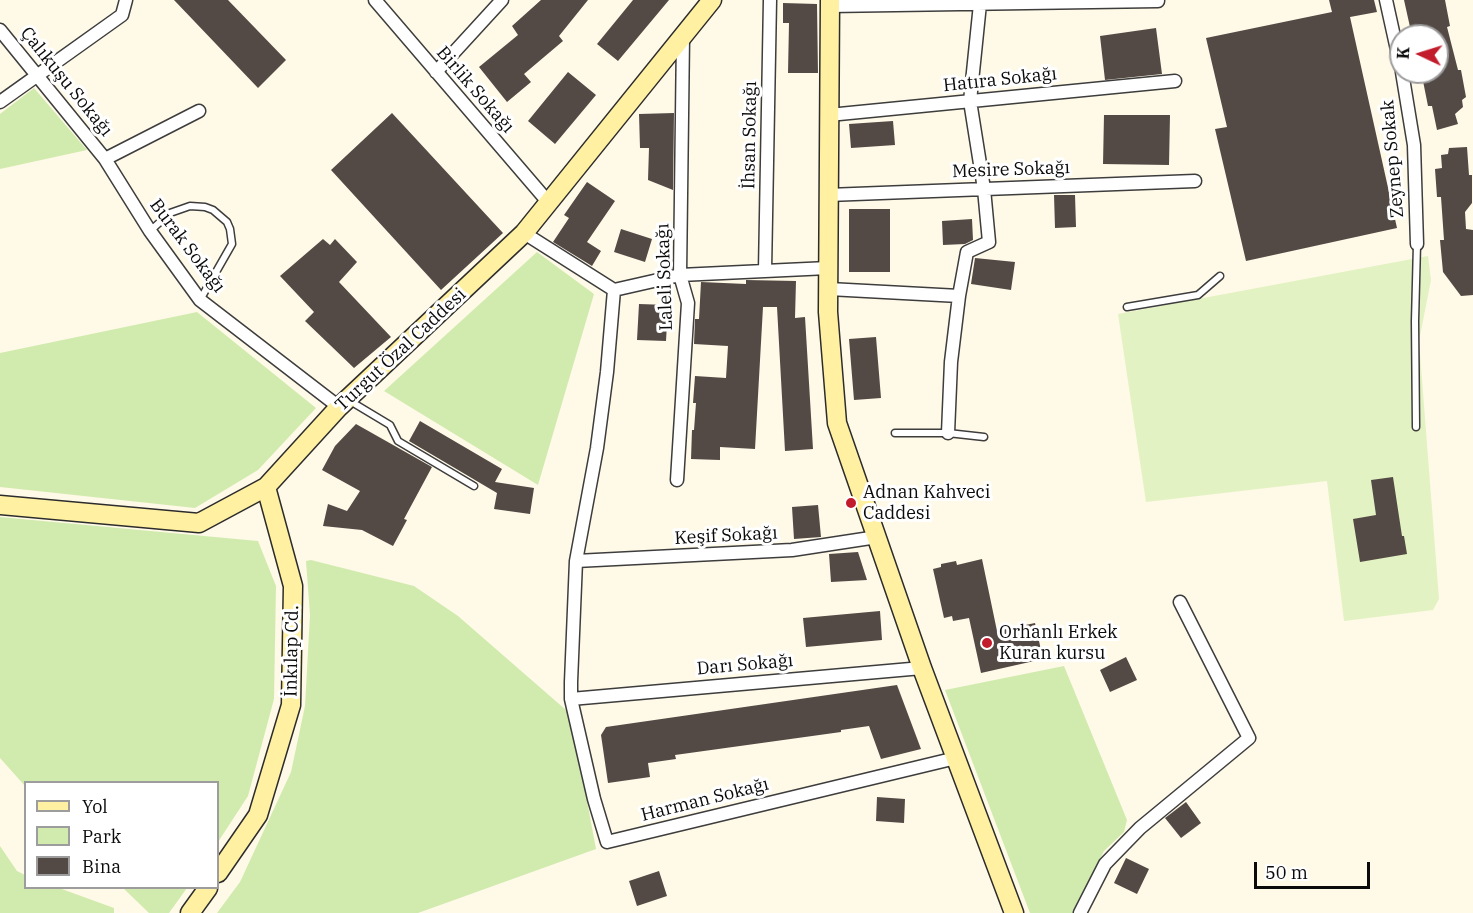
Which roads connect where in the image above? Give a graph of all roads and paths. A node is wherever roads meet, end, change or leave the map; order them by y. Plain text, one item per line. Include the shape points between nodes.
1 (126, 0) edge
2 (375, 0) edge
3 (502, 0) edge
4 (712, 0) edge
5 (770, 0) edge
6 (1386, 0) edge
7 (1158, 2) edge
8 (830, 3) edge
9 (980, 4) junction
10 (1391, 24) edge
11 (0, 30) edge
12 (683, 36) junction
13 (436, 72) junction
14 (38, 75) junction
15 (1175, 81) dead end
16 (1404, 84) edge
17 (970, 101) junction
18 (0, 102) edge
19 (199, 111) dead end
20 (829, 115) junction
21 (105, 159) junction
22 (1195, 181) dead end
23 (984, 189) junction
24 (828, 195) junction
25 (549, 203) junction
26 (150, 231) junction
27 (524, 233) junction
28 (1417, 244) joint
29 (828, 268) junction
30 (765, 271) junction
31 (680, 275) junction
32 (1220, 276) dead end
33 (829, 289) junction
34 (614, 290) junction
35 (959, 296) junction
36 (200, 300) junction
37 (1127, 307) dead end
38 (343, 404) junction
39 (1416, 427) dead end
40 (895, 433) dead end
41 (948, 433) junction
42 (984, 436) dead end
43 (678, 480) dead end
44 (474, 486) dead end
45 (266, 487) junction
46 (0, 505) edge
47 (877, 537) junction
48 (576, 561) junction
49 (1180, 602) dead end
50 (922, 668) junction
51 (571, 699) junction
52 (956, 758) junction
53 (219, 872) edge
54 (206, 889) edge
55 (190, 913) edge
56 (1014, 913) edge
57 (1080, 913) edge

1 - 14 street via 122,15
2 - 13 street, Birlik Sokağı
3 - 13 street
4 - 12 street, Turgut Özal Caddesi
5 - 30 street, İhsan Sokağı
6 - 10 street
7 - 9 street
8 - 9 street
8 - 20 street
9 - 17 street
11 - 14 street, Çalıkuşu Sokağı
12 - 25 street, Turgut Özal Caddesi
12 - 31 street, Laleli Sokağı
13 - 25 street, Birlik Sokağı
14 - 18 street
14 - 21 street, Çalıkuşu Sokağı
15 - 17 street, Hatıra Sokağı
16 - 28 street, Zeynep Sokak via 1414,145
17 - 20 street, Hatıra Sokağı
17 - 23 street
19 - 21 street, Çalıkuşu Sokağı
20 - 24 street
21 - 26 street, Burak Sokağı
22 - 23 street, Mesire Sokağı
23 - 24 street, Mesire Sokağı
23 - 35 street via 989,242 967,252
24 - 29 street
25 - 27 street, Turgut Özal Caddesi
26 - 36 street, Burak Sokağı
26 - 36 lane via 176,209 190,206 213,210 226,222 232,244
27 - 34 street
27 - 38 street, Turgut Özal Caddesi
28 - 39 lane
29 - 30 street
29 - 33 street
30 - 31 street
31 - 34 street
31 - 43 street, Laleli Sokağı via 688,303
32 - 37 lane via 1198,295
33 - 35 street
33 - 47 street via 837,423
34 - 48 street via 603,404
35 - 41 street
36 - 38 street, Burak Sokağı
38 - 44 lane via 390,425 398,441
38 - 45 street, Turgut Özal Caddesi
40 - 41 lane
41 - 42 lane
45 - 46 street, Turgut Özal Caddesi via 199,523
45 - 53 street, İnkılap Cd. via 293,586 291,705 258,815
47 - 48 street, Keşif Sokağı via 792,550
47 - 50 street
48 - 51 street
49 - 57 street via 1249,738 1140,828 1105,864
50 - 51 street, Darı Sokağı
50 - 52 street
51 - 52 street, Harman Sokağı via 607,842
52 - 56 street
54 - 55 street

